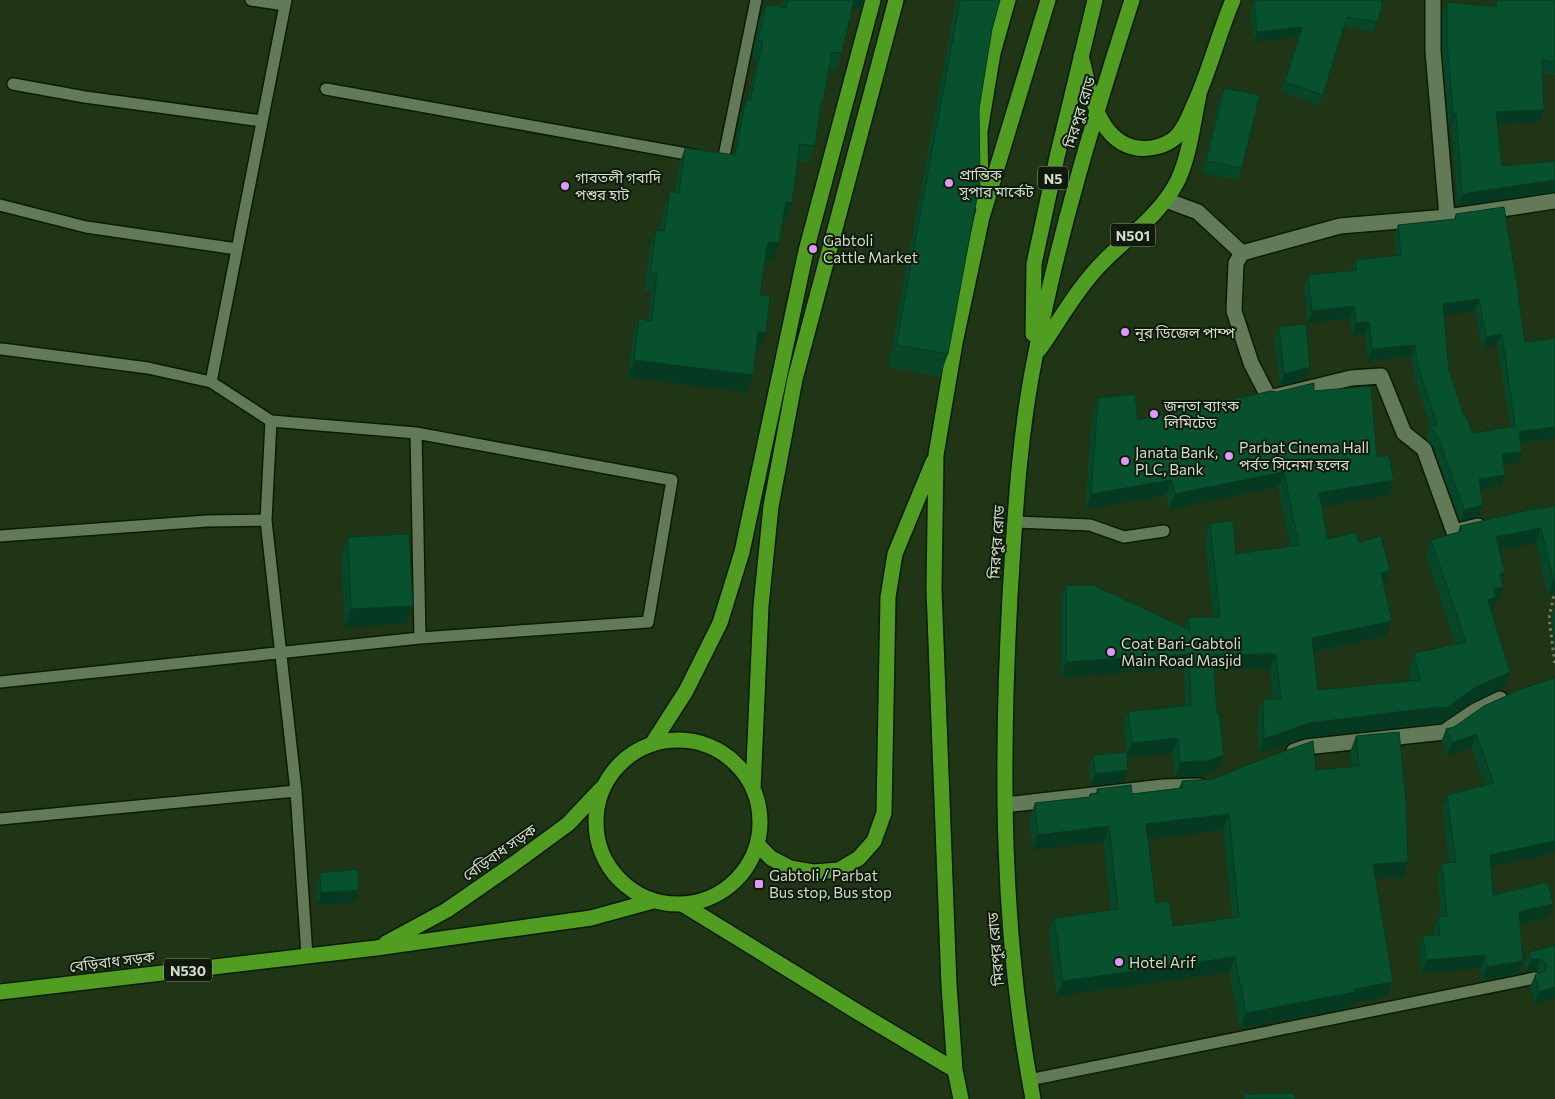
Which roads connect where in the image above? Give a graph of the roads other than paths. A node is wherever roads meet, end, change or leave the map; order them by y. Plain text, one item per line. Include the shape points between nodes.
1 (251, 0) edge
2 (756, 0) edge
3 (873, 0) edge
4 (896, 0) edge
5 (1008, 0) edge
6 (1048, 0) edge
7 (1095, 0) edge
8 (1132, 0) edge
9 (1233, 0) edge
10 (1433, 0) edge
11 (286, 3) edge
12 (1081, 54) junction
13 (13, 84) dead end
14 (326, 89) dead end
15 (1199, 95) junction
16 (1096, 111) junction
17 (262, 121) junction
18 (1166, 200) junction
19 (1555, 201) edge
20 (0, 205) edge
21 (982, 217) junction
22 (1447, 217) junction
23 (237, 249) junction
24 (1242, 254) junction
25 (2, 350) dead end
26 (1034, 358) junction
27 (211, 382) junction
28 (271, 421) junction
29 (416, 433) junction
30 (936, 455) junction
31 (266, 520) junction
32 (1015, 522) junction
33 (1492, 523) edge
34 (1164, 531) dead end
35 (0, 536) edge
36 (420, 638) junction
37 (280, 653) junction
38 (0, 682) edge
39 (1510, 695) edge
40 (652, 744) junction
41 (1279, 756) edge
42 (1212, 782) edge
43 (604, 785) junction
44 (753, 789) junction
45 (296, 791) junction
46 (1005, 804) junction
47 (0, 819) edge
48 (757, 844) junction
49 (653, 901) junction
50 (684, 905) junction
51 (376, 948) junction
52 (307, 956) junction
53 (1535, 978) edge
54 (0, 992) edge
55 (955, 1070) junction
56 (1029, 1080) junction
57 (960, 1099) edge
58 (1033, 1099) edge

1 - 11 lane
2 - 14 lane via 723,161
3 - 40 highway via 806,251 742,552 720,623 686,691
4 - 44 highway via 795,379 771,506 761,606
5 - 21 highway via 993,53 980,131
6 - 21 highway
7 - 12 highway, N5
8 - 16 highway, মিরপুর রোড
9 - 15 highway, N501
10 - 22 street
11 - 17 lane
12 - 16 highway, N501
12 - 26 highway, N5 via 1034,264
13 - 17 lane
15 - 16 highway, N501 via 1176,137 1150,149 1122,143 1110,133
15 - 18 highway, N501 via 1186,158
16 - 26 highway, মিরপুর রোড via 1058,249
17 - 23 lane
18 - 24 street via 1198,212
18 - 26 highway, N501 via 1080,290
19 - 22 street
20 - 23 lane via 86,227
21 - 30 highway via 955,343
22 - 24 street via 1340,226
23 - 27 lane
24 - 33 street via 1236,263 1234,311 1251,363 1269,398 1351,378 1381,376 1404,433 1424,449 1454,532
25 - 27 lane via 148,368
26 - 32 highway, মিরপুর রোড via 1021,448
27 - 28 lane
28 - 29 lane
28 - 31 lane
29 - 36 lane
29 - 36 lane via 672,480 648,622
30 - 48 highway via 895,554 888,597 884,813 874,841 859,858 839,870 813,872 790,868 771,858
30 - 55 highway via 934,589
31 - 35 lane
31 - 37 lane
32 - 34 lane via 1090,525 1124,537
32 - 46 highway, মিরপুর রোড via 1007,664
36 - 37 lane
37 - 38 lane
37 - 45 lane
39 - 41 street via 1475,711 1444,732 1306,747
40 - 43 highway via 632,754
40 - 44 highway via 675,740 699,743 721,752 740,768
42 - 46 street via 1204,786 1163,787
43 - 49 highway via 596,813 598,841 609,867 628,888
43 - 51 highway, বেড়িবাধ সড়ক via 568,824 512,865 447,910
44 - 48 highway via 760,816
45 - 47 lane
45 - 52 lane
46 - 56 highway, মিরপুর রোড via 1008,902 1017,1002
48 - 50 highway via 747,867 730,886 709,899
49 - 50 highway
49 - 51 highway, বেড়িবাধ সড়ক via 591,918
50 - 55 highway
51 - 52 highway, বেড়িবাধ সড়ক / N530
52 - 54 highway, বেড়িবাধ সড়ক / N530
53 - 56 lane
55 - 57 highway
56 - 58 highway, মিরপুর রোড

